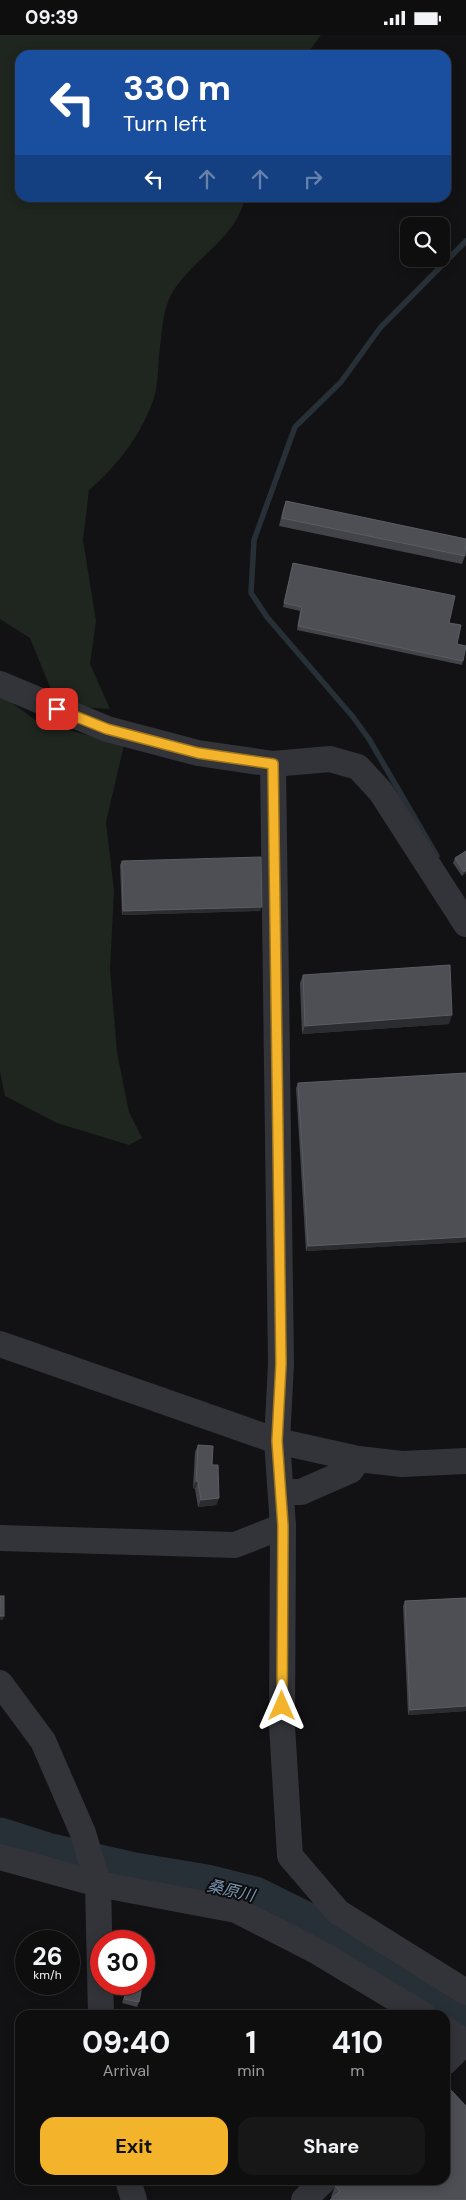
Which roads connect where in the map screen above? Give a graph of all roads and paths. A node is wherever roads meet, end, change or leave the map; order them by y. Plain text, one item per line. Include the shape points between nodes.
1 (0, 684) edge
2 (273, 764) junction
3 (466, 925) edge
4 (0, 1344) edge
5 (277, 1441) junction
6 (358, 1459) junction
7 (466, 1461) edge
8 (281, 1491) junction
9 (283, 1526) junction
10 (0, 1538) edge
11 (0, 1683) edge
12 (0, 1857) edge
13 (98, 1884) junction
14 (466, 1992) edge
15 (101, 2010) edge
16 (415, 2010) edge
17 (459, 2038) edge
18 (450, 2053) edge
19 (130, 2185) edge
20 (319, 2185) edge
21 (134, 2200) edge
22 (304, 2200) edge

1 - 2 street via 107,729 198,753
2 - 3 street via 330,759 358,767 381,792
2 - 5 street via 281,1364
4 - 5 street
5 - 6 street
5 - 8 street
6 - 7 street via 402,1464
6 - 8 street via 351,1470 301,1492
8 - 9 street
9 - 10 street via 235,1545
9 - 14 street via 282,1725 290,1856 338,1912
11 - 13 street via 42,1741 83,1833
12 - 13 street
13 - 15 street
13 - 16 street via 236,1910 326,1957
17 - 18 street
19 - 21 street
20 - 22 street

